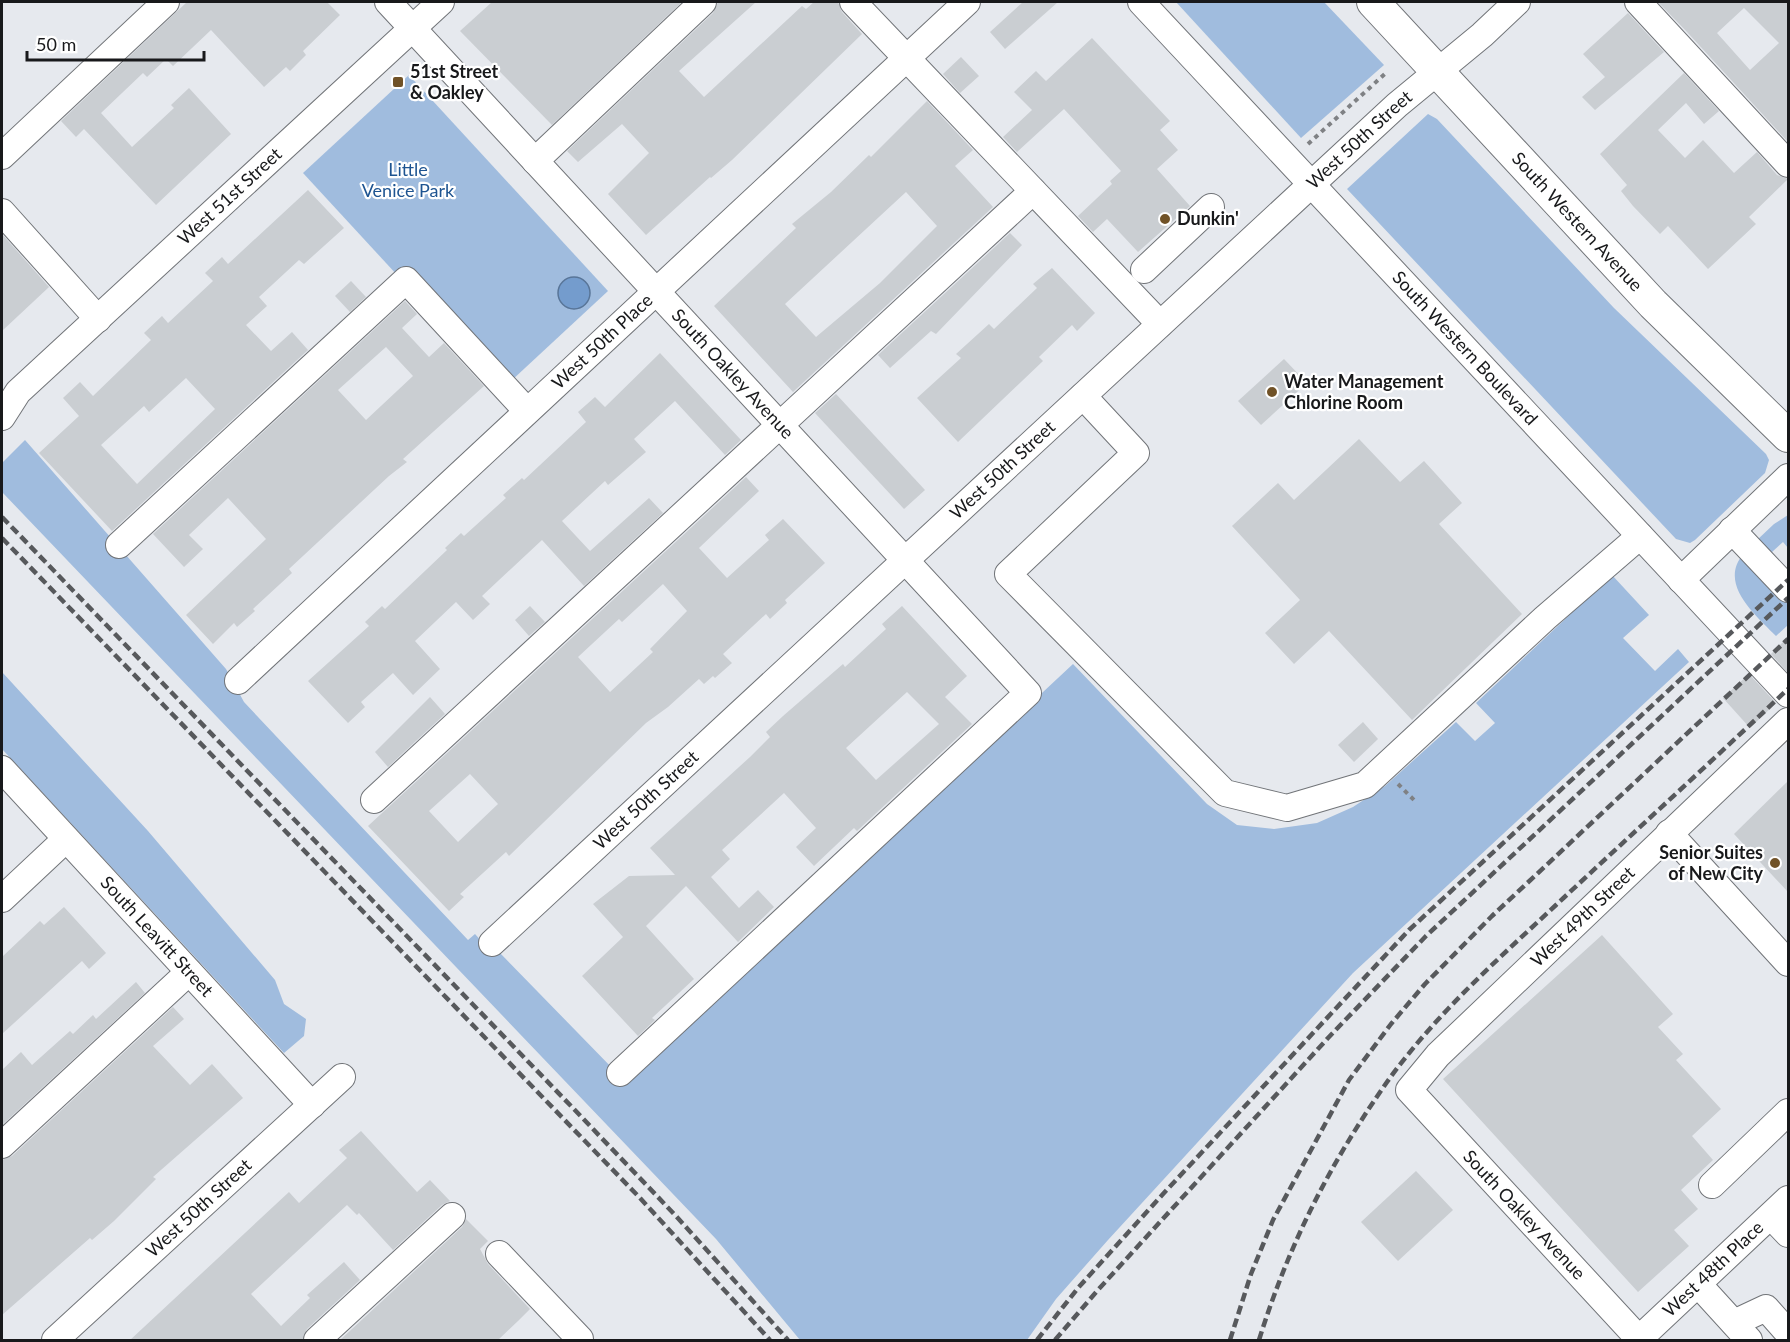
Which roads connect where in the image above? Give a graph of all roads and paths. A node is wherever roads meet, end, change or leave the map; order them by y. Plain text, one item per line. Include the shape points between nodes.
1 (166, 2) edge
2 (388, 2) edge
3 (441, 2) edge
4 (703, 2) edge
5 (853, 2) edge
6 (967, 2) edge
7 (1141, 2) edge
8 (1373, 2) edge
9 (1517, 2) edge
10 (1638, 2) edge
11 (412, 28) junction
12 (907, 57) junction
13 (1438, 71) junction
14 (1387, 72) dead end
15 (1314, 139) junction
16 (1318, 143) dead end
17 (1307, 145) dead end
18 (2, 156) edge
19 (535, 161) junction
20 (1788, 164) edge
21 (1311, 184) junction
22 (1033, 191) junction
23 (1211, 207) dead end
24 (2, 212) edge
25 (1144, 270) dead end
26 (656, 291) junction
27 (98, 319) junction
28 (1160, 324) junction
29 (1083, 396) junction
30 (10, 397) edge
31 (527, 411) junction
32 (2, 417) edge
33 (780, 425) junction
34 (1788, 436) edge
35 (1788, 477) edge
36 (1732, 530) junction
37 (1640, 536) junction
38 (119, 545) dead end
39 (905, 560) junction
40 (1681, 580) junction
41 (1788, 589) edge
42 (238, 681) dead end
43 (1788, 694) edge
44 (1788, 721) edge
45 (2, 769) edge
46 (374, 800) dead end
47 (1669, 833) junction
48 (66, 840) junction
49 (2, 899) edge
50 (492, 943) dead end
51 (1788, 963) edge
52 (189, 972) junction
53 (620, 1073) dead end
54 (342, 1077) dead end
55 (1409, 1090) joint
56 (312, 1105) junction
57 (1788, 1112) edge
58 (2, 1145) edge
59 (1712, 1185) dead end
60 (1780, 1207) edge
61 (452, 1216) dead end
62 (1788, 1234) edge
63 (499, 1254) dead end
64 (1698, 1284) junction
65 (1741, 1332) edge
66 (1788, 1333) edge
67 (580, 1340) edge
68 (1639, 1340) edge
69 (55, 1341) edge
70 (317, 1341) edge

1 - 18 street
2 - 11 street, South Oakley Avenue
3 - 11 street, West 51st Street
4 - 19 street
5 - 12 street
6 - 12 street, West 50th Place
7 - 21 street, South Western Boulevard
8 - 13 main road, South Western Avenue
9 - 13 street, West 50th Street
10 - 20 street
11 - 19 street, South Oakley Avenue
11 - 27 street, West 51st Street
12 - 22 street
12 - 26 street, West 50th Place
13 - 21 street, West 50th Street
13 - 34 main road, South Western Avenue via 1653,304
14 - 15 path
15 - 16 path
15 - 17 path
19 - 26 street, South Oakley Avenue
21 - 28 street, West 50th Street
21 - 37 street, South Western Boulevard
22 - 28 street
22 - 33 street
23 - 25 street
24 - 27 street
26 - 31 street, West 50th Place
26 - 33 street, South Oakley Avenue
27 - 30 street, West 51st Street
28 - 29 street, West 50th Street
29 - 37 street via 1136,453 1008,574 1225,793 1287,808 1365,785
29 - 39 street, West 50th Street
30 - 32 street, West 51st Street
31 - 38 street via 406,280
31 - 42 street, West 50th Place
33 - 39 street, South Oakley Avenue
33 - 46 street
35 - 36 street
36 - 40 street
36 - 41 street
37 - 40 street, South Western Boulevard
39 - 50 street, West 50th Street
39 - 53 street, South Oakley Avenue via 1028,693
40 - 43 street, South Western Boulevard
44 - 47 street, West 49th Street
45 - 48 street, South Leavitt Street
47 - 51 street
47 - 55 street, West 49th Street via 1438,1055
48 - 49 street
48 - 52 street, South Leavitt Street
52 - 56 street, South Leavitt Street
52 - 58 street
54 - 56 street, West 50th Street
55 - 68 street, South Oakley Avenue
56 - 69 street, West 50th Street
57 - 59 street
60 - 62 street
60 - 64 street, West 48th Place
61 - 70 street
63 - 67 street
64 - 65 street
64 - 68 street, West 48th Place
65 - 66 street via 1766,1308

